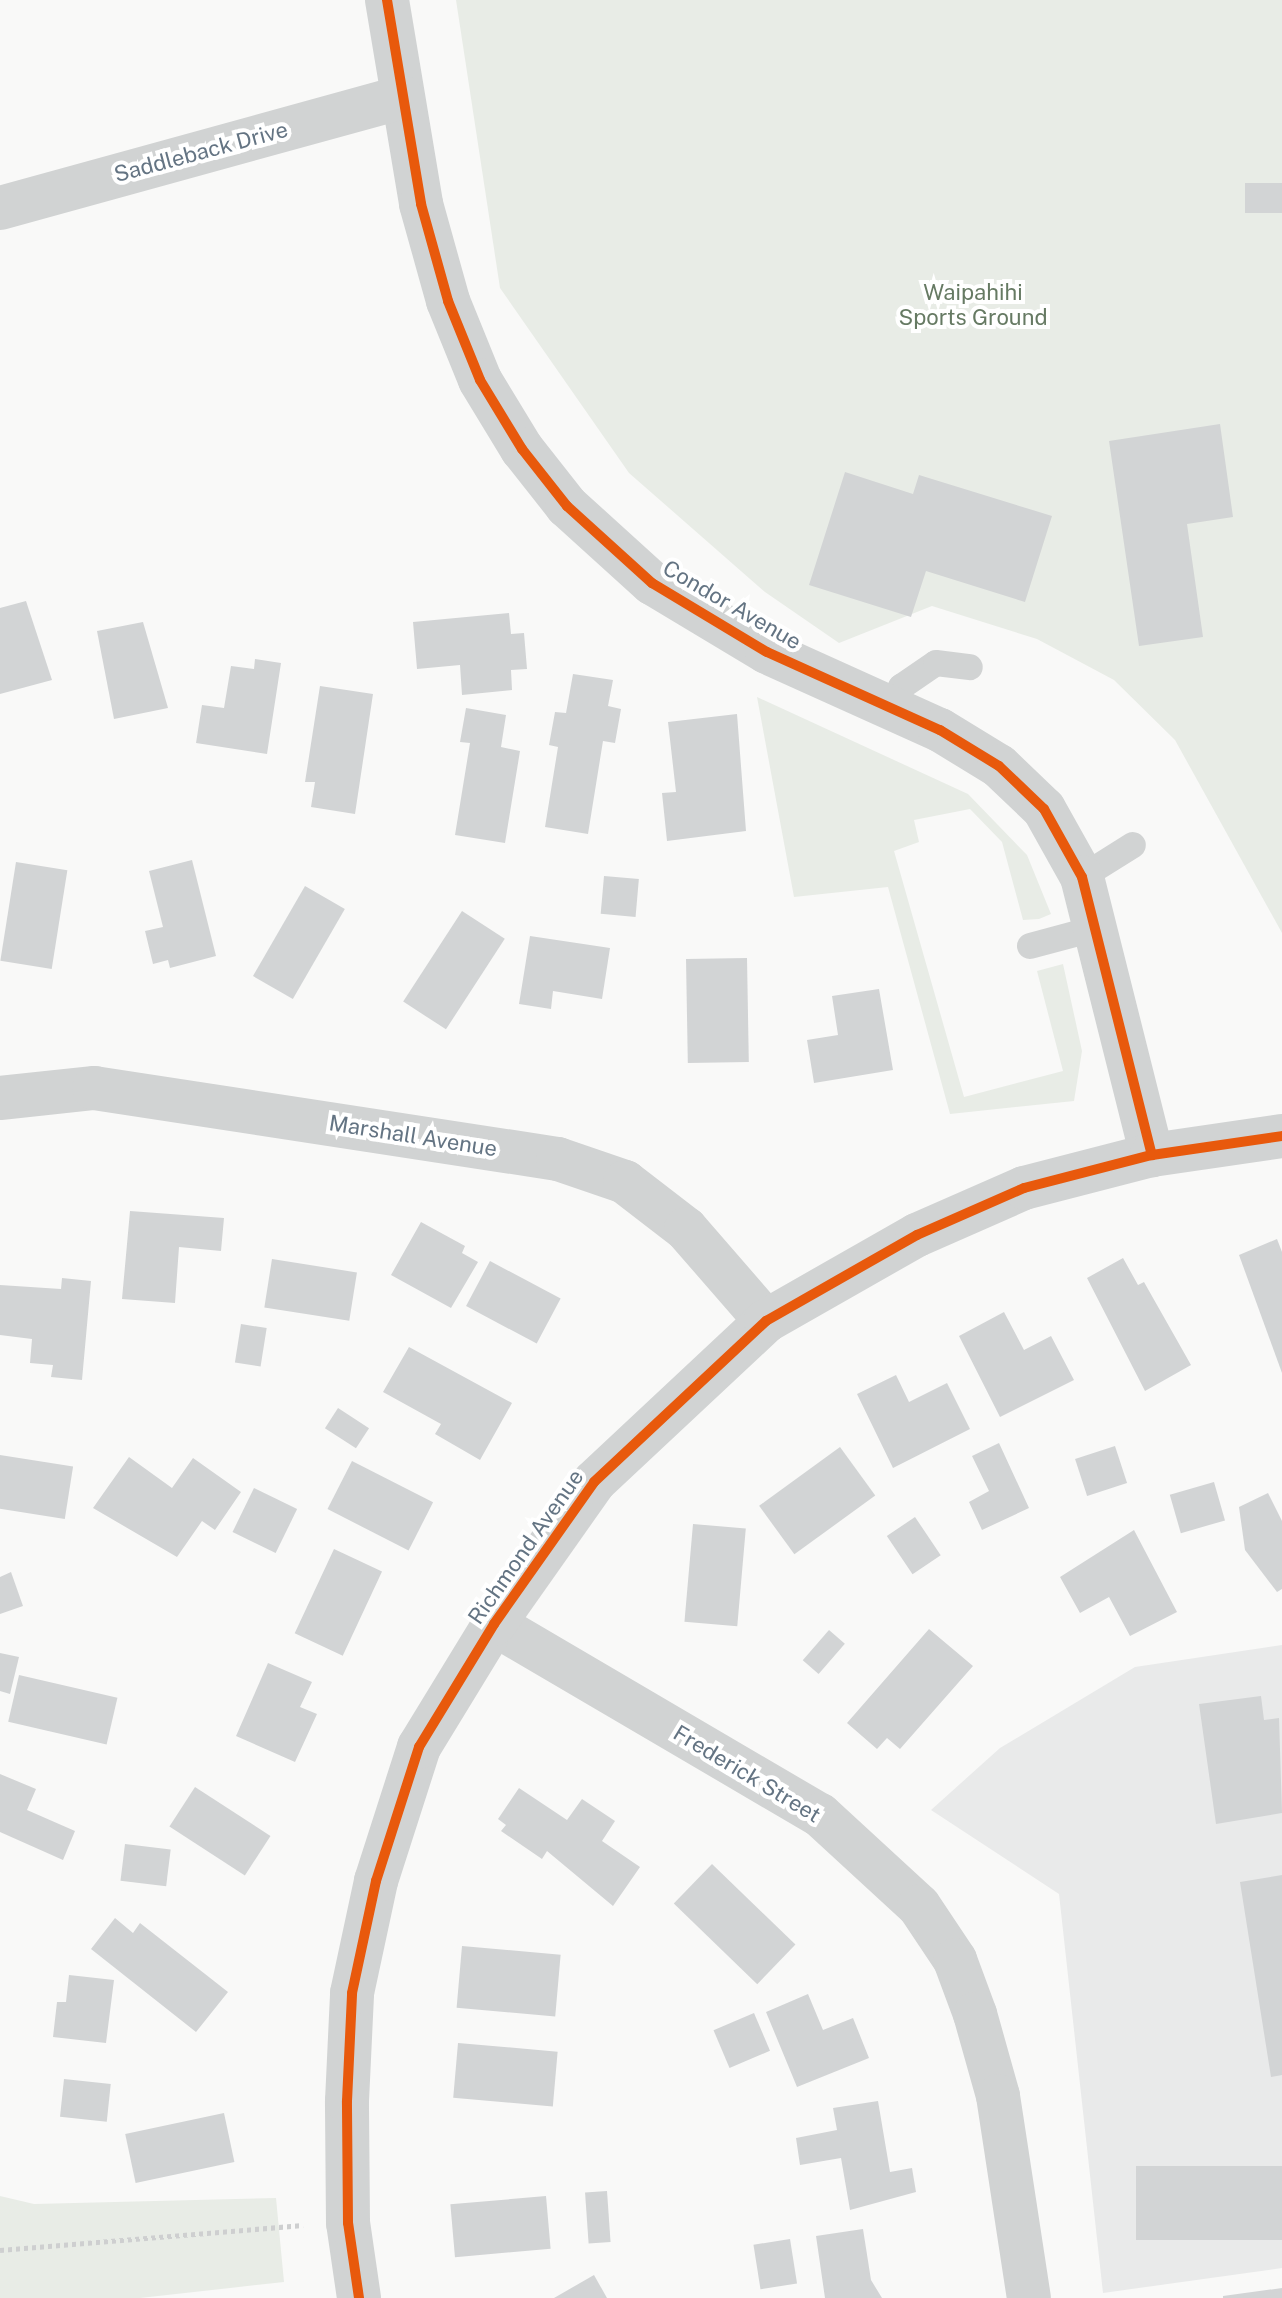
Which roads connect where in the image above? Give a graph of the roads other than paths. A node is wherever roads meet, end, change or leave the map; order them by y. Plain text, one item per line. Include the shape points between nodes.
1 (387, 0) edge
2 (402, 97) junction
3 (0, 208) edge
4 (970, 667) dead end
5 (888, 709) junction
6 (1133, 845) dead end
7 (1082, 877) junction
8 (1097, 928) junction
9 (1030, 946) dead end
10 (0, 1098) edge
11 (1282, 1136) edge
12 (1152, 1155) junction
13 (766, 1321) junction
14 (494, 1624) junction
15 (359, 2298) edge
16 (1029, 2298) edge

1 - 2 street, Condor Avenue
2 - 3 street, Saddleback Drive
2 - 5 street, Condor Avenue via 448,301 480,380 522,449 567,506 652,583 767,652
4 - 5 lane via 936,663 916,673
5 - 7 street, Condor Avenue via 999,766 1044,809
6 - 7 lane
7 - 8 street, Condor Avenue
8 - 9 lane
8 - 12 street, Condor Avenue
10 - 13 street, Marshall Avenue via 94,1088 558,1159 625,1182 686,1229
11 - 12 street, Richmond Avenue
12 - 13 street, Richmond Avenue via 1024,1188 917,1235
13 - 14 street, Richmond Avenue via 594,1482
14 - 15 street, Richmond Avenue via 419,1747 376,1881 352,1993 348,2223
14 - 16 street, Frederick Street via 820,1815 919,1906 955,1960 983,2041 998,2096

